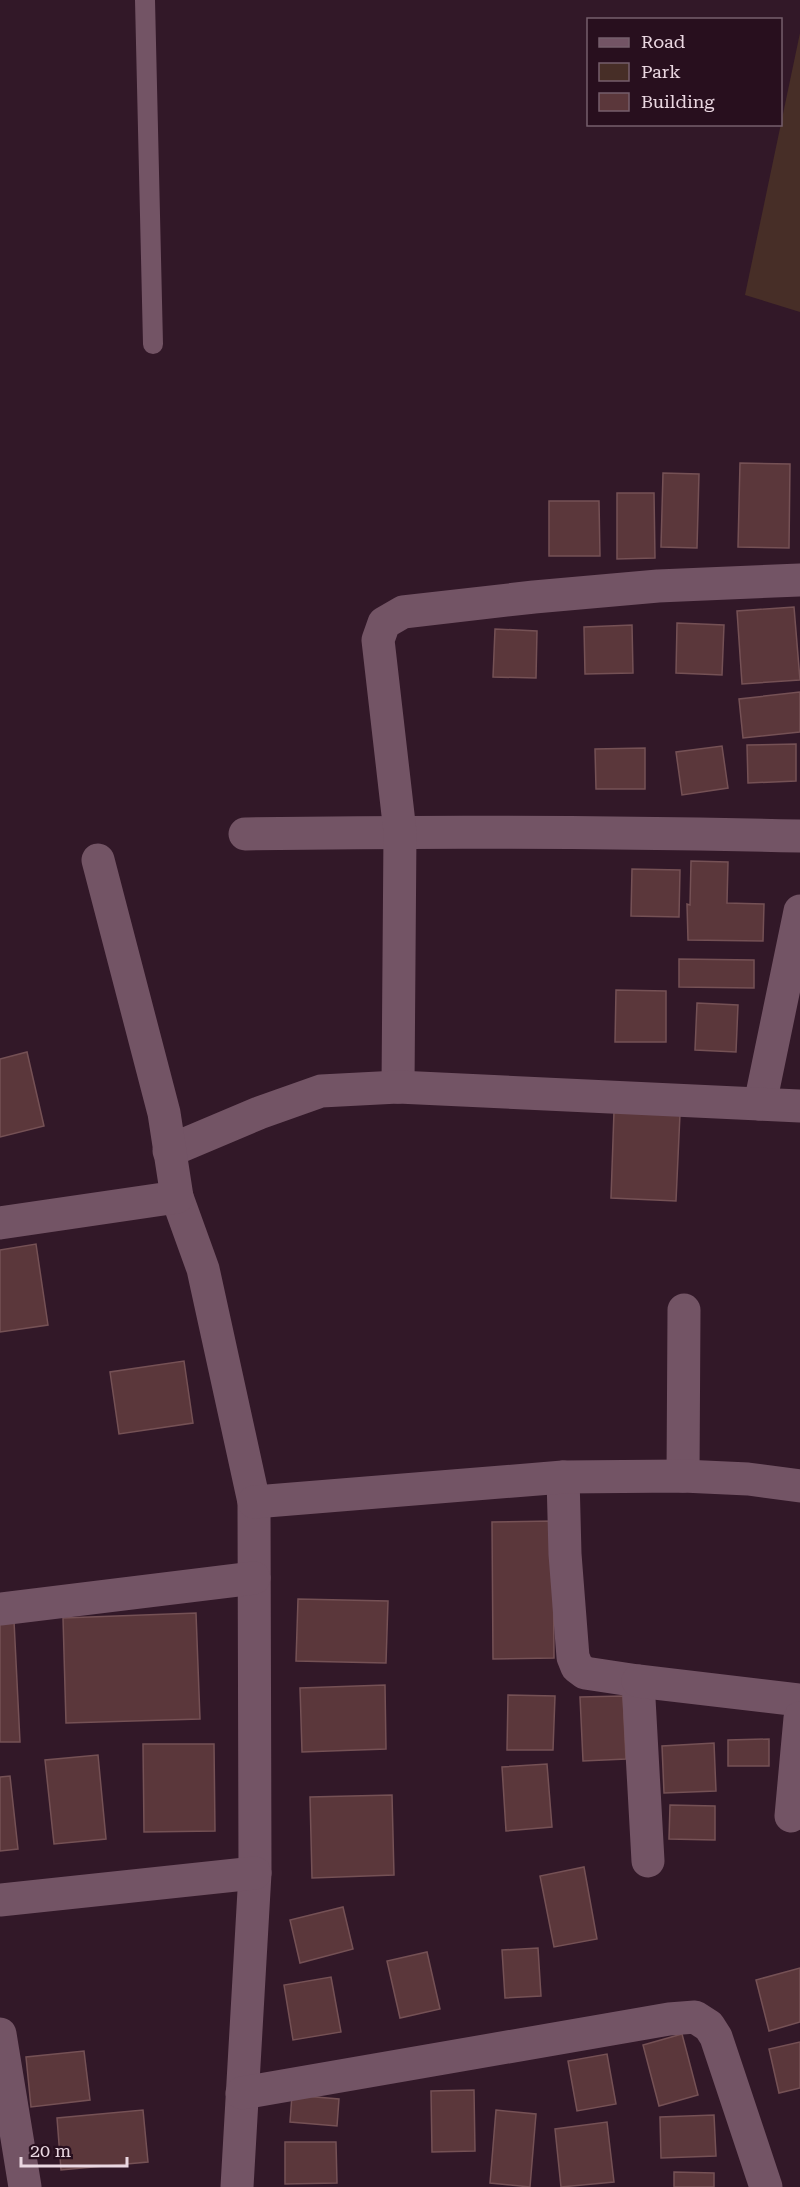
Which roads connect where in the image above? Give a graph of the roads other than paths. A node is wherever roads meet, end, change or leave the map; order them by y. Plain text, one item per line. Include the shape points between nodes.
1 (145, 0) edge
2 (153, 344) dead end
3 (800, 580) edge
4 (400, 832) junction
5 (245, 834) dead end
6 (800, 836) edge
7 (98, 860) dead end
8 (800, 910) edge
9 (398, 1087) junction
10 (760, 1104) junction
11 (800, 1106) edge
12 (169, 1151) junction
13 (177, 1197) junction
14 (0, 1223) edge
15 (684, 1310) dead end
16 (682, 1476) junction
17 (563, 1477) junction
18 (800, 1486) edge
19 (254, 1502) junction
20 (254, 1578) junction
21 (0, 1609) edge
22 (638, 1681) junction
23 (800, 1700) edge
24 (800, 1718) edge
25 (791, 1816) dead end
26 (648, 1861) dead end
27 (255, 1873) junction
28 (0, 1900) edge
29 (0, 2034) edge
30 (242, 2093) junction
31 (25, 2187) edge
32 (237, 2187) edge
33 (765, 2187) edge

1 - 2 lane
3 - 4 street via 658,586 534,597 403,612 384,623 378,640
4 - 5 street
4 - 6 street
4 - 9 street
7 - 12 street via 164,1113
8 - 10 street
9 - 10 street
9 - 12 street via 321,1091
10 - 11 street
12 - 13 street
13 - 14 street
13 - 19 street via 203,1269
15 - 16 street
16 - 17 street
16 - 18 street
17 - 19 street
17 - 22 street via 573,1657 585,1673
19 - 20 street
20 - 21 street
20 - 27 street
22 - 23 street
22 - 26 street
24 - 25 street
27 - 28 street
27 - 30 street
29 - 31 street
30 - 32 street
30 - 33 street via 695,2016 716,2037

